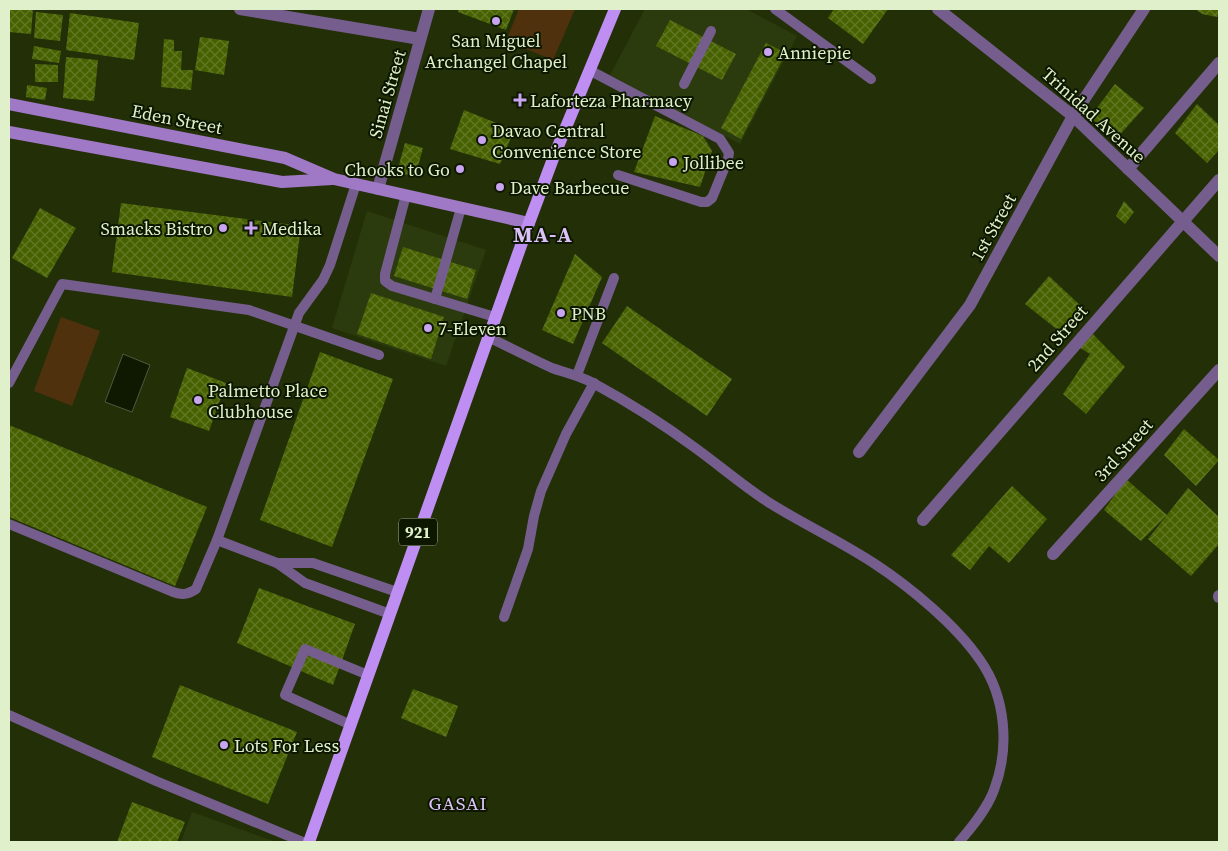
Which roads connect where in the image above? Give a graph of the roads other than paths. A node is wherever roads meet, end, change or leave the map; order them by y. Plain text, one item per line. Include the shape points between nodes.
1 (240, 9) edge
2 (429, 9) edge
3 (615, 9) edge
4 (774, 9) edge
5 (938, 9) edge
6 (1144, 9) edge
7 (298, 13) edge
8 (711, 31) dead end
9 (420, 39) junction
10 (1219, 64) edge
11 (589, 70) junction
12 (871, 79) dead end
13 (684, 84) dead end
14 (9, 104) edge
15 (1073, 116) junction
16 (9, 132) edge
17 (1128, 169) junction
18 (618, 175) dead end
19 (334, 179) junction
20 (1219, 180) edge
21 (356, 184) junction
22 (378, 189) junction
23 (406, 195) junction
24 (461, 208) junction
25 (1182, 220) junction
26 (529, 223) junction
27 (1219, 256) edge
28 (614, 278) dead end
29 (436, 299) junction
30 (495, 317) junction
31 (294, 325) junction
32 (488, 336) junction
33 (379, 355) dead end
34 (1219, 370) edge
35 (577, 375) junction
36 (9, 383) edge
37 (594, 384) junction
38 (859, 452) dead end
39 (923, 520) dead end
40 (9, 524) edge
41 (217, 540) junction
42 (1053, 554) dead end
43 (277, 563) junction
44 (397, 592) junction
45 (390, 614) junction
46 (504, 618) dead end
47 (368, 675) junction
48 (9, 716) edge
49 (351, 725) junction
50 (303, 842) edge
51 (309, 842) edge
52 (959, 842) edge

1 - 7 street
2 - 9 street, Sinai Street
3 - 11 main road, 921
4 - 12 lane
5 - 15 street, Trinidad Avenue
6 - 15 street, 1st Street
7 - 9 street
8 - 13 lane
9 - 22 street, Sinai Street
10 - 17 street
11 - 18 lane via 720,139 729,153 712,198 707,202
11 - 26 main road, 921
14 - 19 main road, Eden Street via 284,158
15 - 17 street, Trinidad Avenue
15 - 38 street, 1st Street via 970,305
16 - 19 main road, Eden Street via 282,182
17 - 25 street, Trinidad Avenue
19 - 21 main road, Eden Street
20 - 25 street, 2nd Street
21 - 22 main road, Eden Street
21 - 31 lane via 330,266
22 - 23 main road, Eden Street
23 - 24 main road, Eden Street
23 - 29 lane via 384,277 392,286
24 - 26 main road, Eden Street
24 - 29 lane
25 - 27 street, Trinidad Avenue
25 - 39 street, 2nd Street
26 - 30 main road, 921
28 - 35 lane
29 - 30 lane
30 - 32 main road, 921
31 - 33 lane
31 - 36 lane via 249,310 62,284
31 - 41 lane
32 - 35 lane via 554,368
32 - 44 main road, 921
34 - 42 street, 3rd Street
35 - 37 lane
37 - 46 lane via 566,434 541,491 525,556
37 - 52 lane via 693,446 787,514 874,563 950,625 981,661 995,689 1005,743 994,791
40 - 41 lane via 180,595 196,589
41 - 43 lane
43 - 44 lane via 313,563
43 - 45 lane via 305,584
44 - 45 main road, 921
45 - 47 main road, 921
47 - 49 main road, 921
47 - 49 lane via 305,649 285,695
48 - 50 lane
49 - 51 main road, 921

